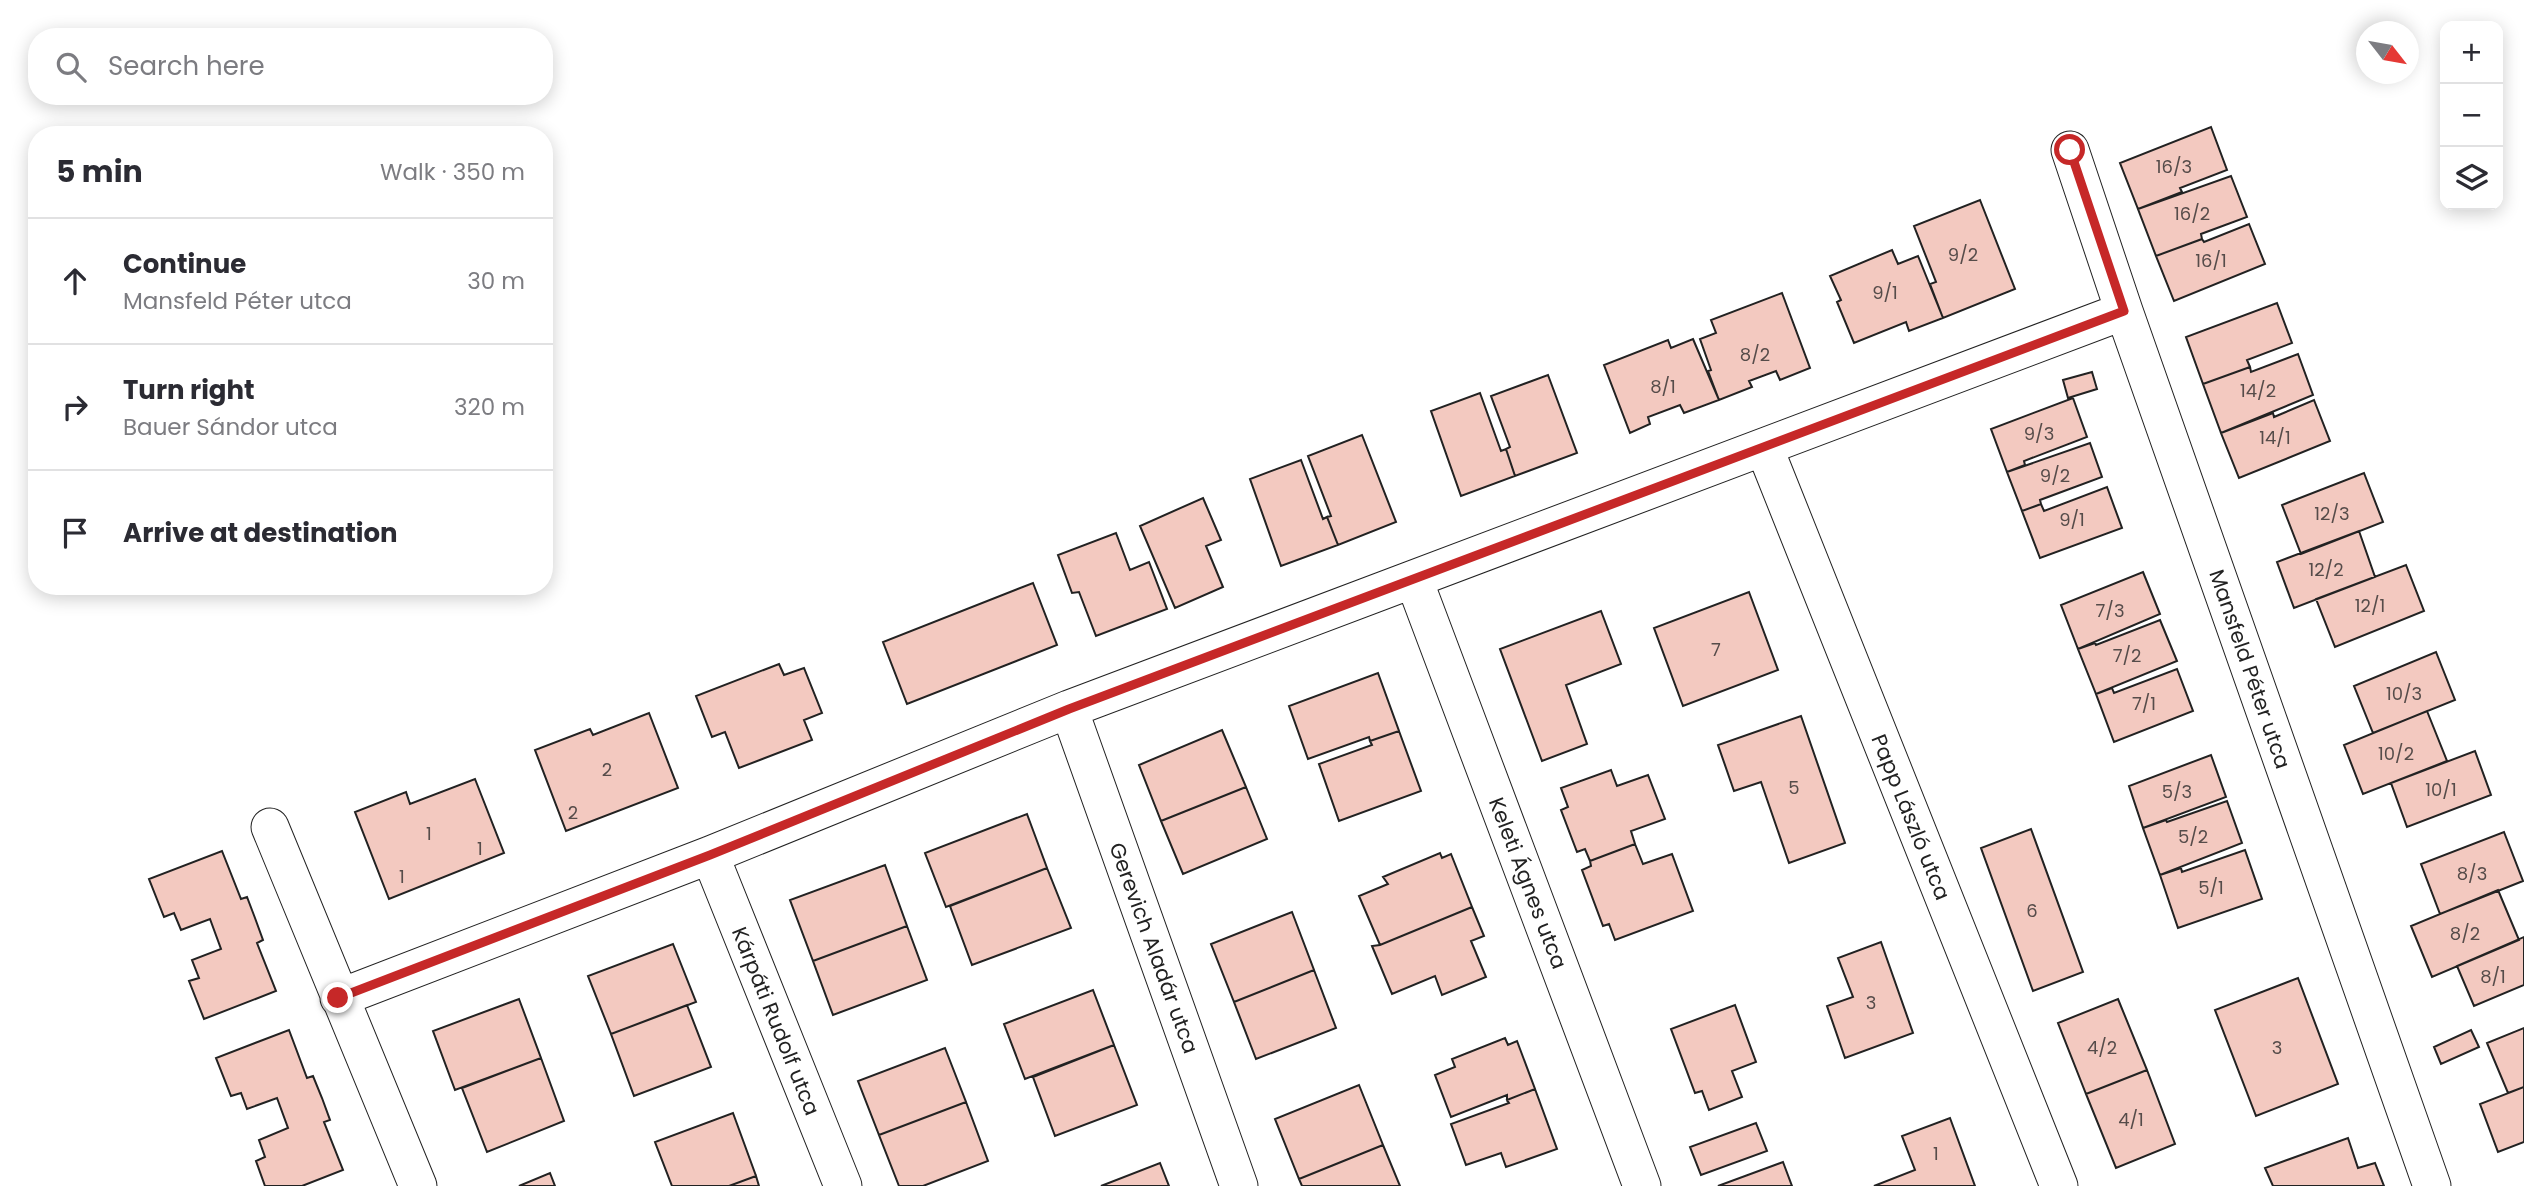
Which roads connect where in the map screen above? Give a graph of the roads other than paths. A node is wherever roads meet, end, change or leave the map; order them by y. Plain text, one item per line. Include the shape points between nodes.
1 (2070, 150) dead end
2 (2124, 311) junction
3 (1764, 447) junction
4 (1414, 580) junction
5 (1069, 709) junction
6 (270, 827) dead end
7 (710, 855) junction
8 (338, 998) junction
9 (418, 1186) edge
10 (844, 1186) edge
11 (1239, 1186) edge
12 (1642, 1186) edge
13 (2059, 1186) edge
14 (2432, 1186) edge

1 - 2 street, Mansfeld Péter utca
2 - 3 street
2 - 14 street, Mansfeld Péter utca
3 - 4 street
3 - 13 street, Papp László utca
4 - 5 street
4 - 12 street, Keleti Ágnes utca
5 - 7 street
5 - 11 street, Gerevich Aladár utca
6 - 8 street
7 - 8 street
7 - 10 street, Kárpáti Rudolf utca
8 - 9 street

